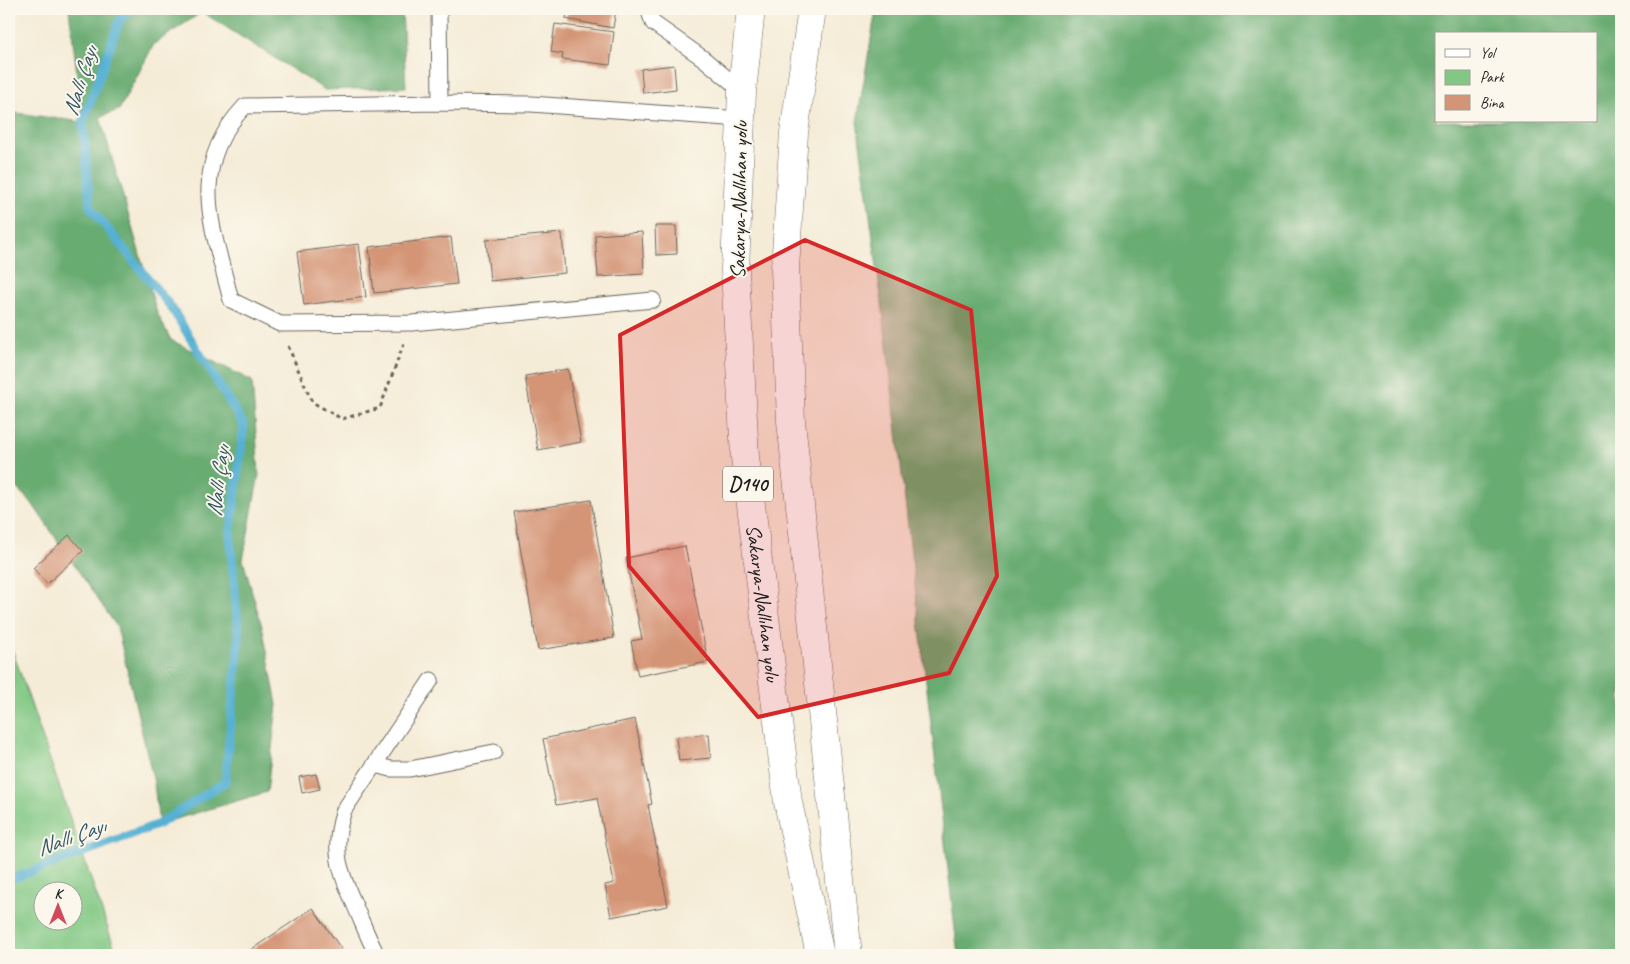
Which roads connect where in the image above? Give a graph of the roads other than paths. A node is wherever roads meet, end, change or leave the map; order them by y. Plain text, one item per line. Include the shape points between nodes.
1 (439, 9) edge
2 (648, 9) edge
3 (751, 9) edge
4 (812, 9) edge
5 (742, 91) junction
6 (440, 103) junction
7 (741, 119) junction
8 (654, 300) dead end
9 (431, 680) dead end
10 (494, 752) dead end
11 (374, 764) junction
12 (377, 955) edge
13 (820, 955) edge
14 (848, 955) edge

1 - 6 lane
2 - 5 lane via 653,23
3 - 5 main road, Sakarya-Nallıhan yolu / D140
4 - 14 main road, D140 via 794,133 785,268 786,306 791,421
5 - 7 main road, Sakarya-Nallıhan yolu / D140
6 - 7 lane via 531,104
6 - 8 lane via 245,106 234,117 218,144 208,181 211,218 231,300 280,324 412,324
7 - 13 main road, Sakarya-Nallıhan yolu / D140 via 736,270 745,457 788,802
9 - 11 lane
10 - 11 lane via 410,769 391,769
11 - 12 lane via 344,810 337,843 343,877

